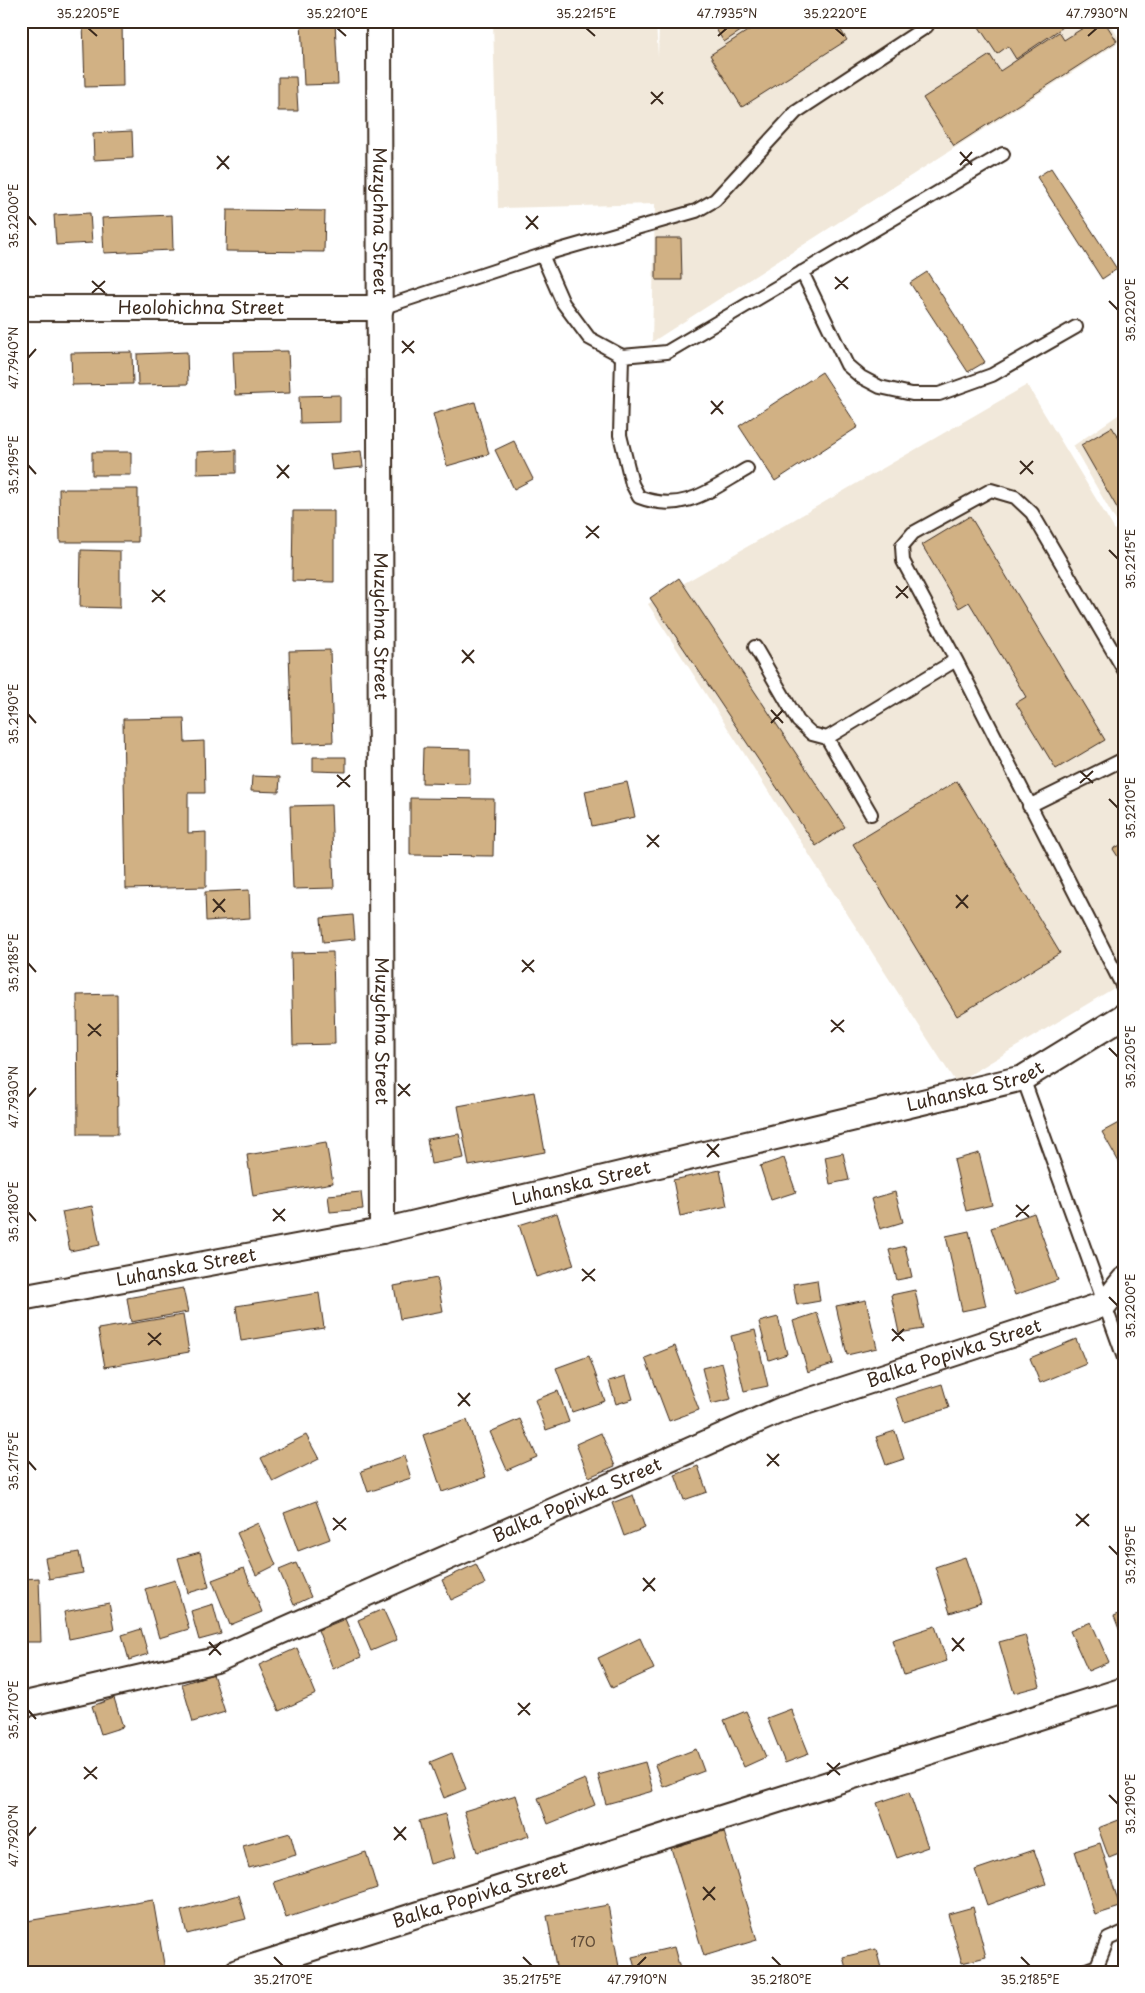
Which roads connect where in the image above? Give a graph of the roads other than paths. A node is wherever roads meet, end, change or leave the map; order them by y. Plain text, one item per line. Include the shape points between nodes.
1 (379, 21) edge
2 (927, 26) dead end
3 (1003, 154) dead end
4 (542, 255) junction
5 (802, 272) junction
6 (21, 308) edge
7 (381, 308) junction
8 (1076, 327) dead end
9 (622, 356) junction
10 (747, 469) dead end
11 (755, 648) dead end
12 (956, 660) junction
13 (1124, 670) edge
14 (827, 738) junction
15 (1124, 759) edge
16 (1030, 806) junction
17 (871, 814) dead end
18 (1124, 989) edge
19 (1124, 1016) edge
20 (1023, 1078) junction
21 (382, 1231) junction
22 (1124, 1280) edge
23 (21, 1298) edge
24 (1105, 1304) junction
25 (1124, 1358) edge
26 (1124, 1690) edge
27 (21, 1705) edge
28 (1124, 1932) edge
29 (1099, 1969) edge
30 (238, 1972) edge
31 (1080, 1972) edge

1 - 7 street, Muzychna Street
2 - 4 lane via 796,112 715,200 696,211
3 - 5 lane
4 - 7 lane
4 - 9 lane via 563,303 590,338
5 - 8 lane via 847,365 880,387 912,394 939,394 992,375
5 - 9 lane via 667,352
6 - 7 street, Heolohichna Street
7 - 21 street, Muzychna Street
9 - 10 lane via 620,434 632,484 639,497 654,503 676,504 702,495
11 - 14 lane via 798,721 812,734
12 - 13 lane via 903,561 902,546 913,533 991,490 1014,497 1032,513
12 - 14 lane
12 - 16 lane
14 - 17 lane
15 - 16 lane
16 - 18 lane
19 - 20 street, Luhanska Street
20 - 21 street, Luhanska Street
20 - 24 lane
21 - 23 street, Luhanska Street
22 - 24 street
24 - 25 lane
24 - 27 street, Balka Popivka Street via 781,1410 216,1660
26 - 30 street, Balka Popivka Street
28 - 29 lane via 1108,1939
29 - 31 lane

